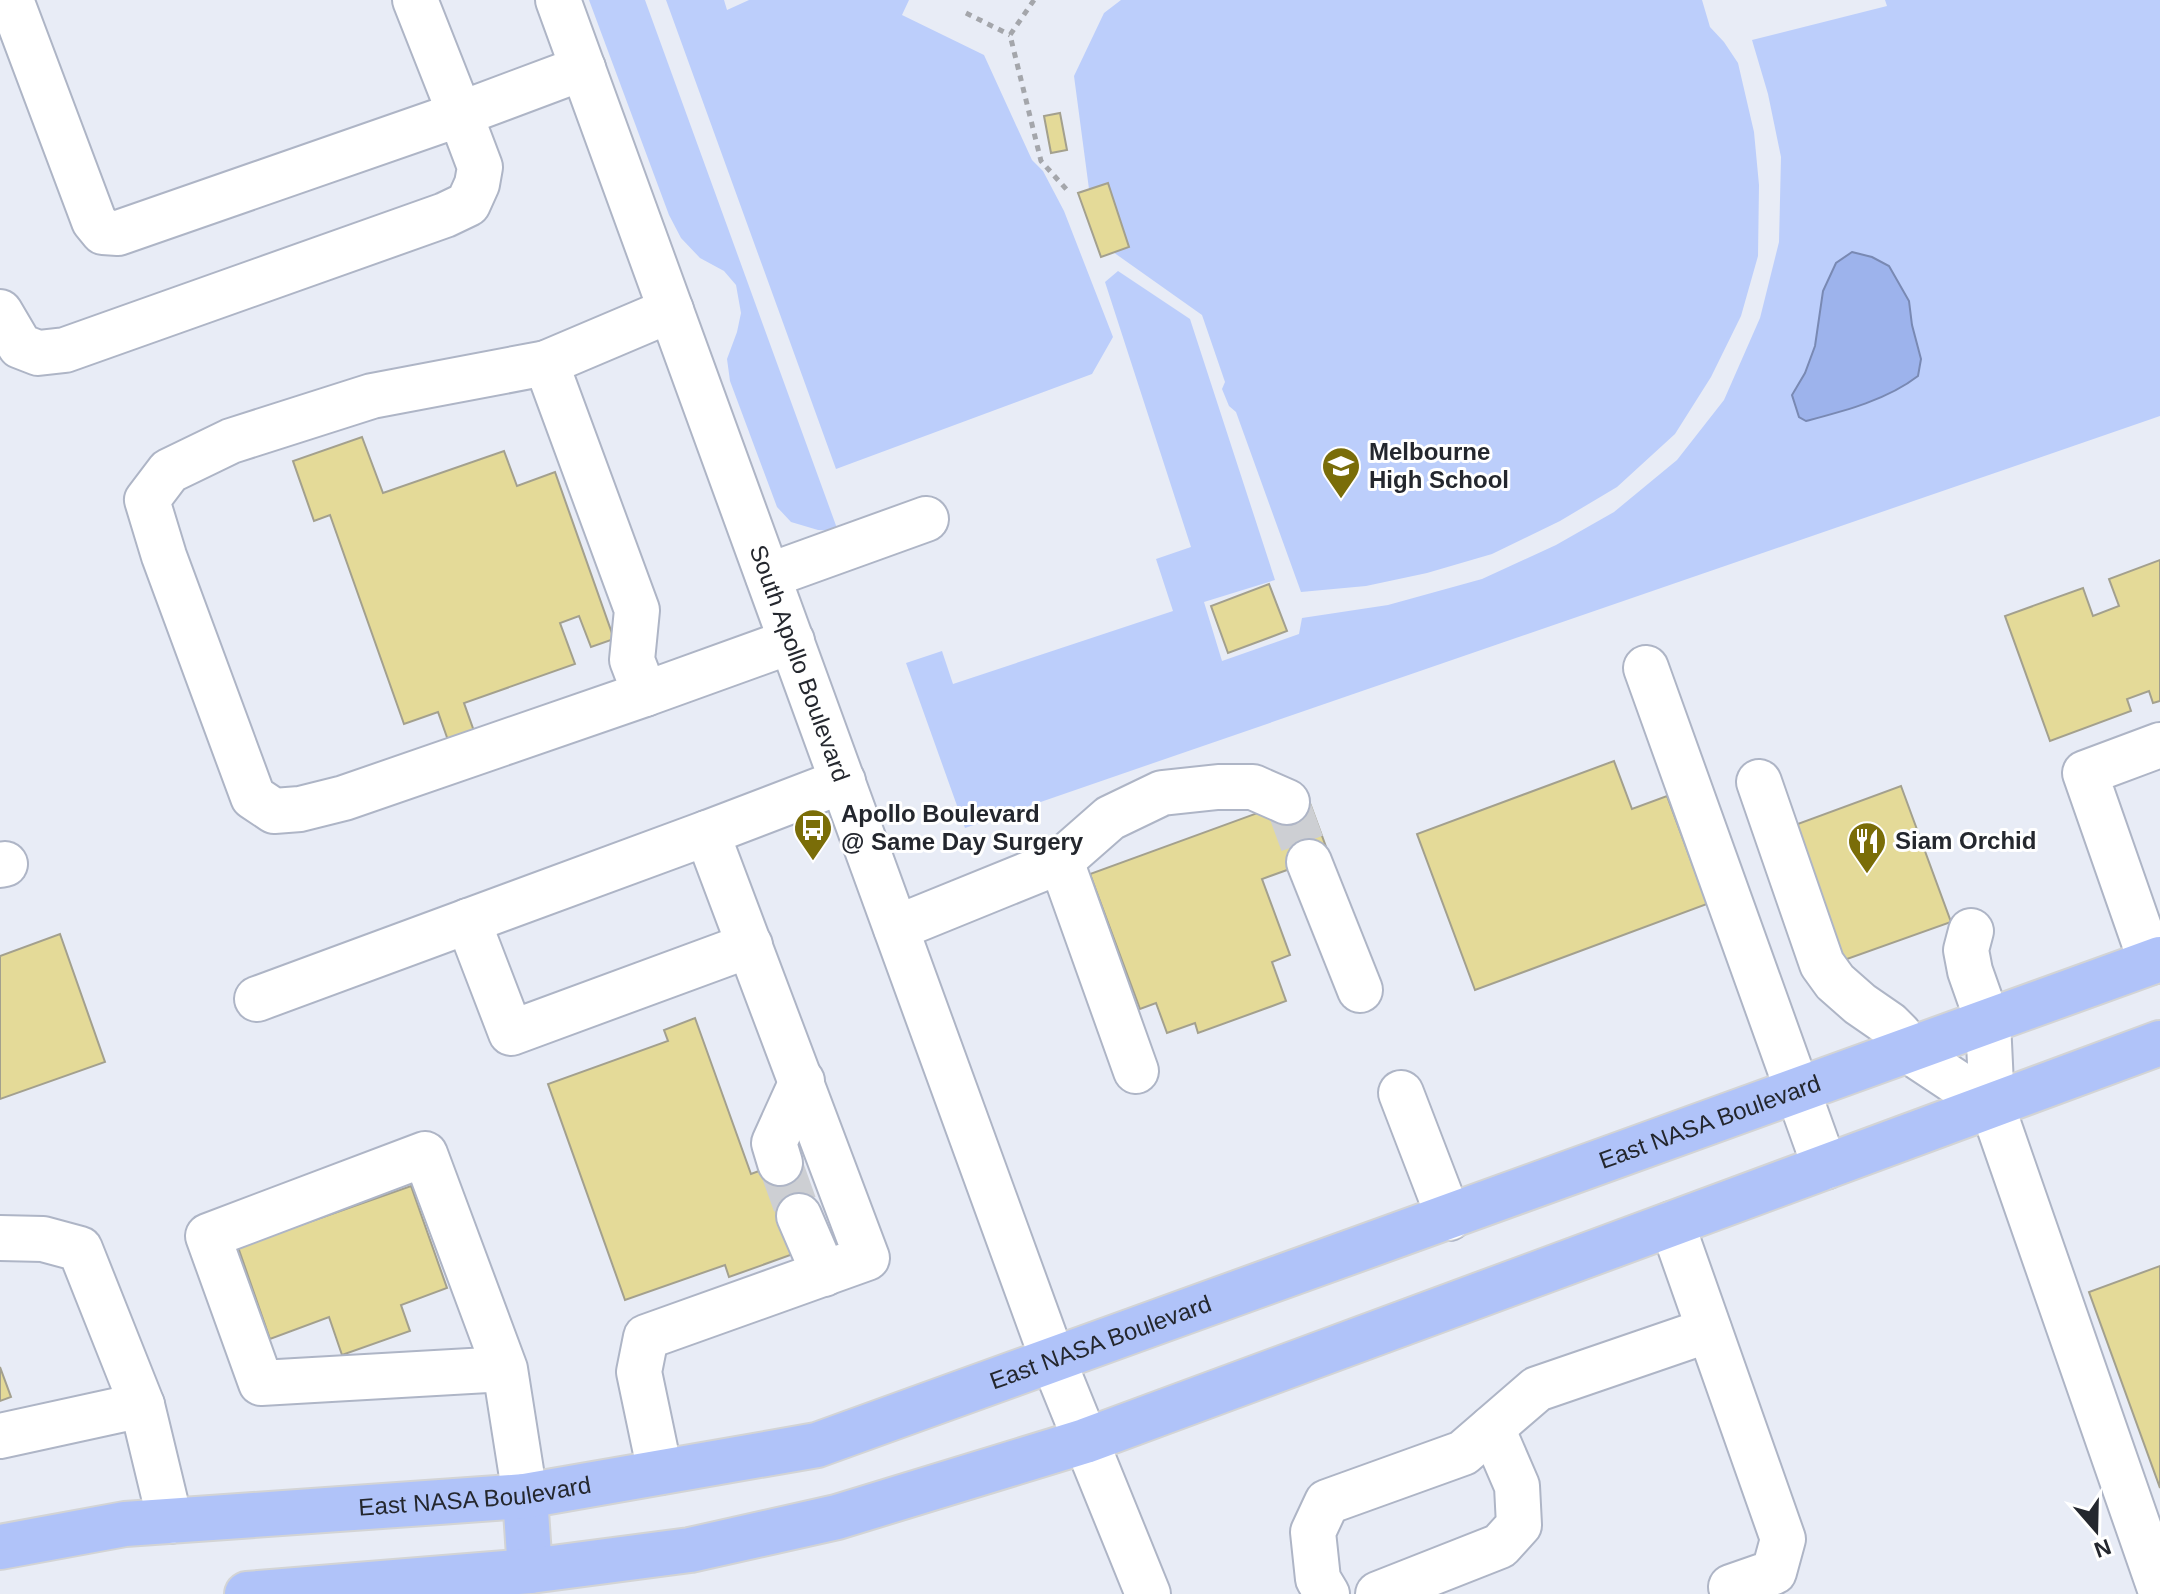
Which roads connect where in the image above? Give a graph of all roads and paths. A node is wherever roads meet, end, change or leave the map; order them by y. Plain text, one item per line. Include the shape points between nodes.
1 (11, 0) edge
2 (415, 0) edge
3 (558, 0) edge
4 (1034, 0) edge
5 (966, 13) dead end
6 (1010, 35) junction
7 (583, 68) junction
8 (460, 114) junction
9 (1067, 190) dead end
10 (671, 310) junction
11 (0, 312) edge
12 (546, 363) junction
13 (926, 519) dead end
14 (768, 576) junction
15 (792, 641) junction
16 (1646, 668) dead end
17 (645, 694) junction
18 (2160, 745) edge
19 (843, 781) junction
20 (1759, 782) dead end
21 (1287, 802) dead end
22 (707, 833) junction
23 (1061, 861) junction
24 (1309, 862) tunnel mouth
25 (468, 921) junction
26 (896, 928) junction
27 (1971, 931) dead end
28 (750, 945) junction
29 (2156, 961) edge
30 (1360, 990) dead end
31 (257, 999) dead end
32 (1988, 1022) junction
33 (2160, 1043) edge
34 (1909, 1051) junction
35 (1136, 1071) dead end
36 (802, 1081) junction
37 (1797, 1091) junction
38 (1401, 1093) dead end
39 (1992, 1106) junction
40 (780, 1163) tunnel mouth
41 (1825, 1167) junction
42 (799, 1216) tunnel mouth
43 (1449, 1218) junction
44 (1672, 1224) junction
45 (0, 1238) edge
46 (824, 1274) junction
47 (1709, 1330) junction
48 (1053, 1360) junction
49 (505, 1369) junction
50 (142, 1405) junction
51 (1492, 1428) junction
52 (0, 1436) edge
53 (1085, 1441) junction
54 (660, 1472) junction
55 (525, 1496) junction
56 (170, 1521) junction
57 (0, 1547) edge
58 (530, 1571) junction
59 (1731, 1587) dead end
60 (2160, 1589) edge
61 (247, 1594) edge
62 (1148, 1594) edge
63 (1327, 1594) edge
64 (1378, 1594) edge

1 - 8 street via 94,221 103,232 118,233
2 - 8 street
3 - 7 street, South Apollo Boulevard
4 - 6 path
5 - 6 path
6 - 9 path via 1041,161
7 - 8 street
7 - 10 street, South Apollo Boulevard
8 - 11 street via 480,167 468,204 445,215 65,350 38,353 20,346
10 - 12 street
10 - 14 street, South Apollo Boulevard
12 - 17 street via 637,610 632,660
12 - 17 street via 372,396 231,441 169,471 147,500 253,797 274,811 344,798
13 - 14 street
14 - 15 street, South Apollo Boulevard
15 - 17 street
15 - 19 street, South Apollo Boulevard
16 - 37 street
18 - 29 street via 2085,773
19 - 22 street
19 - 26 street, South Apollo Boulevard
20 - 34 street via 1822,964 1835,982 1889,1024
21 - 23 street via 1253,787 1162,793 1110,818
22 - 25 street
22 - 28 street
23 - 26 street
23 - 35 street
24 - 30 street
25 - 28 street via 511,1033
25 - 31 street
26 - 48 street, South Apollo Boulevard
27 - 32 street via 1966,950
28 - 36 street
29 - 32 main road, East NASA Boulevard
32 - 34 main road, East NASA Boulevard
32 - 39 street
33 - 39 main road
34 - 37 main road, East NASA Boulevard
34 - 39 street
36 - 40 street via 774,1143
36 - 46 street via 867,1258
37 - 41 street
37 - 43 main road, East NASA Boulevard
38 - 43 street
39 - 41 main road
39 - 60 street
41 - 44 main road
42 - 46 street
43 - 48 main road, East NASA Boulevard
44 - 47 street
44 - 53 main road
45 - 50 street via 43,1239 80,1249
46 - 54 street via 646,1337 639,1372
47 - 51 street via 1537,1389
47 - 59 street via 1783,1539 1774,1572
48 - 53 street, South Apollo Boulevard
48 - 54 main road, East NASA Boulevard via 817,1445
49 - 49 street via 425,1154 208,1236 261,1383
49 - 55 street
50 - 52 street
50 - 56 street
51 - 63 street via 1463,1453 1327,1502 1313,1532 1318,1579
51 - 64 street via 1517,1486 1519,1525 1500,1546
53 - 58 main road via 837,1517 690,1550
53 - 62 street, South Apollo Boulevard
54 - 55 main road, East NASA Boulevard
55 - 56 main road, East NASA Boulevard
55 - 58 main road
56 - 57 main road, East NASA Boulevard
58 - 61 main road

